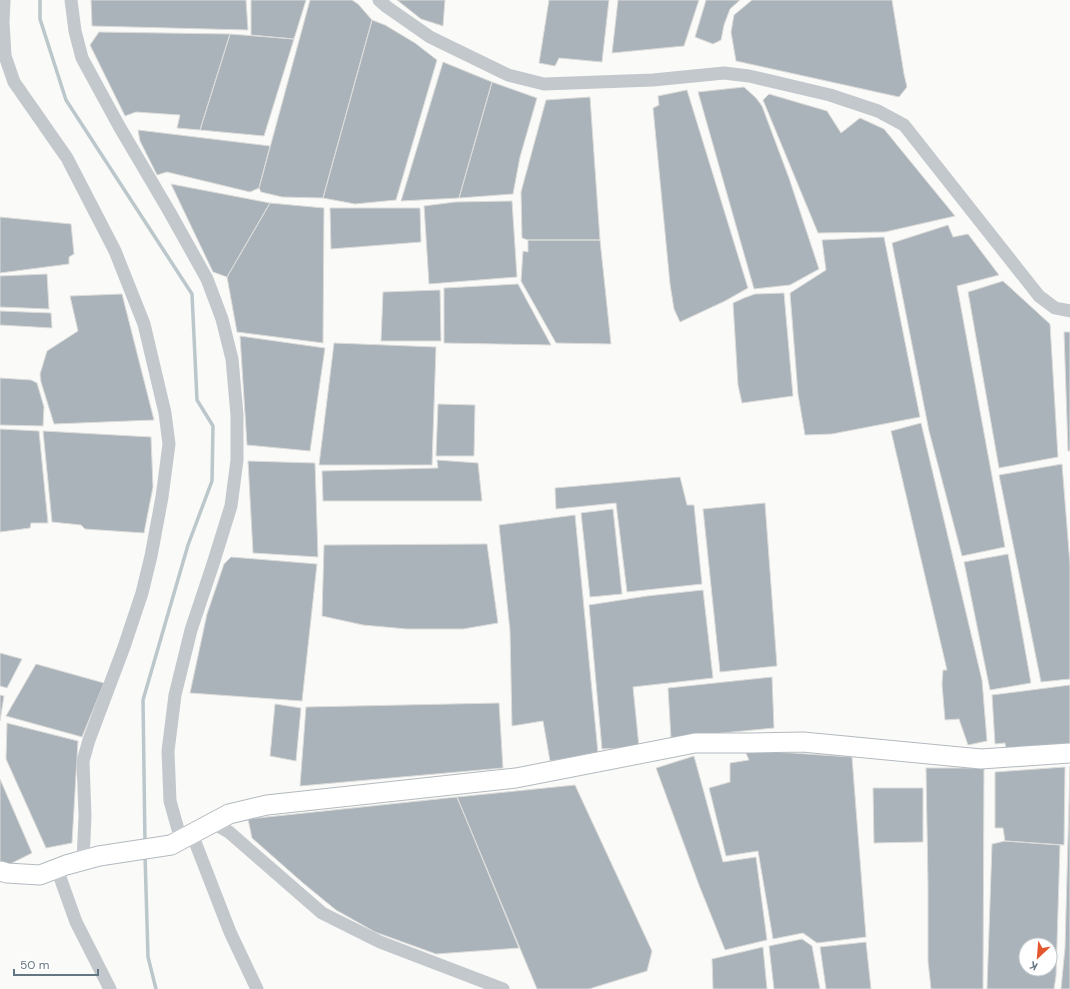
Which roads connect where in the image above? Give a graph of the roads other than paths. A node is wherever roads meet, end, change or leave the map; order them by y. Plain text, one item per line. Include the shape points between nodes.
1 (4, 0) edge
2 (71, 0) edge
3 (379, 0) edge
4 (1070, 311) edge
5 (1070, 753) edge
6 (213, 822) junction
7 (182, 840) junction
8 (91, 858) junction
9 (57, 869) junction
10 (0, 871) edge
11 (110, 989) edge
12 (257, 989) edge
13 (503, 989) edge

1 - 8 street via 5,56 14,82 67,158 115,251 144,324 165,412 169,444 158,519 142,593 83,761 85,816
2 - 7 street via 82,58 207,279 222,319 232,359 237,415 237,460 231,506 190,630 175,696 168,751 170,801
3 - 4 street via 430,37 508,75 544,84 653,80 724,73 749,76 830,95 878,111 904,125 1039,296 1055,308
5 - 6 street via 981,759 803,742 695,743 516,778 267,805 229,814
6 - 7 street
6 - 13 street via 229,832 322,913 380,942
7 - 8 street
7 - 12 street
8 - 9 street
9 - 10 street via 40,875
9 - 11 street via 76,922

